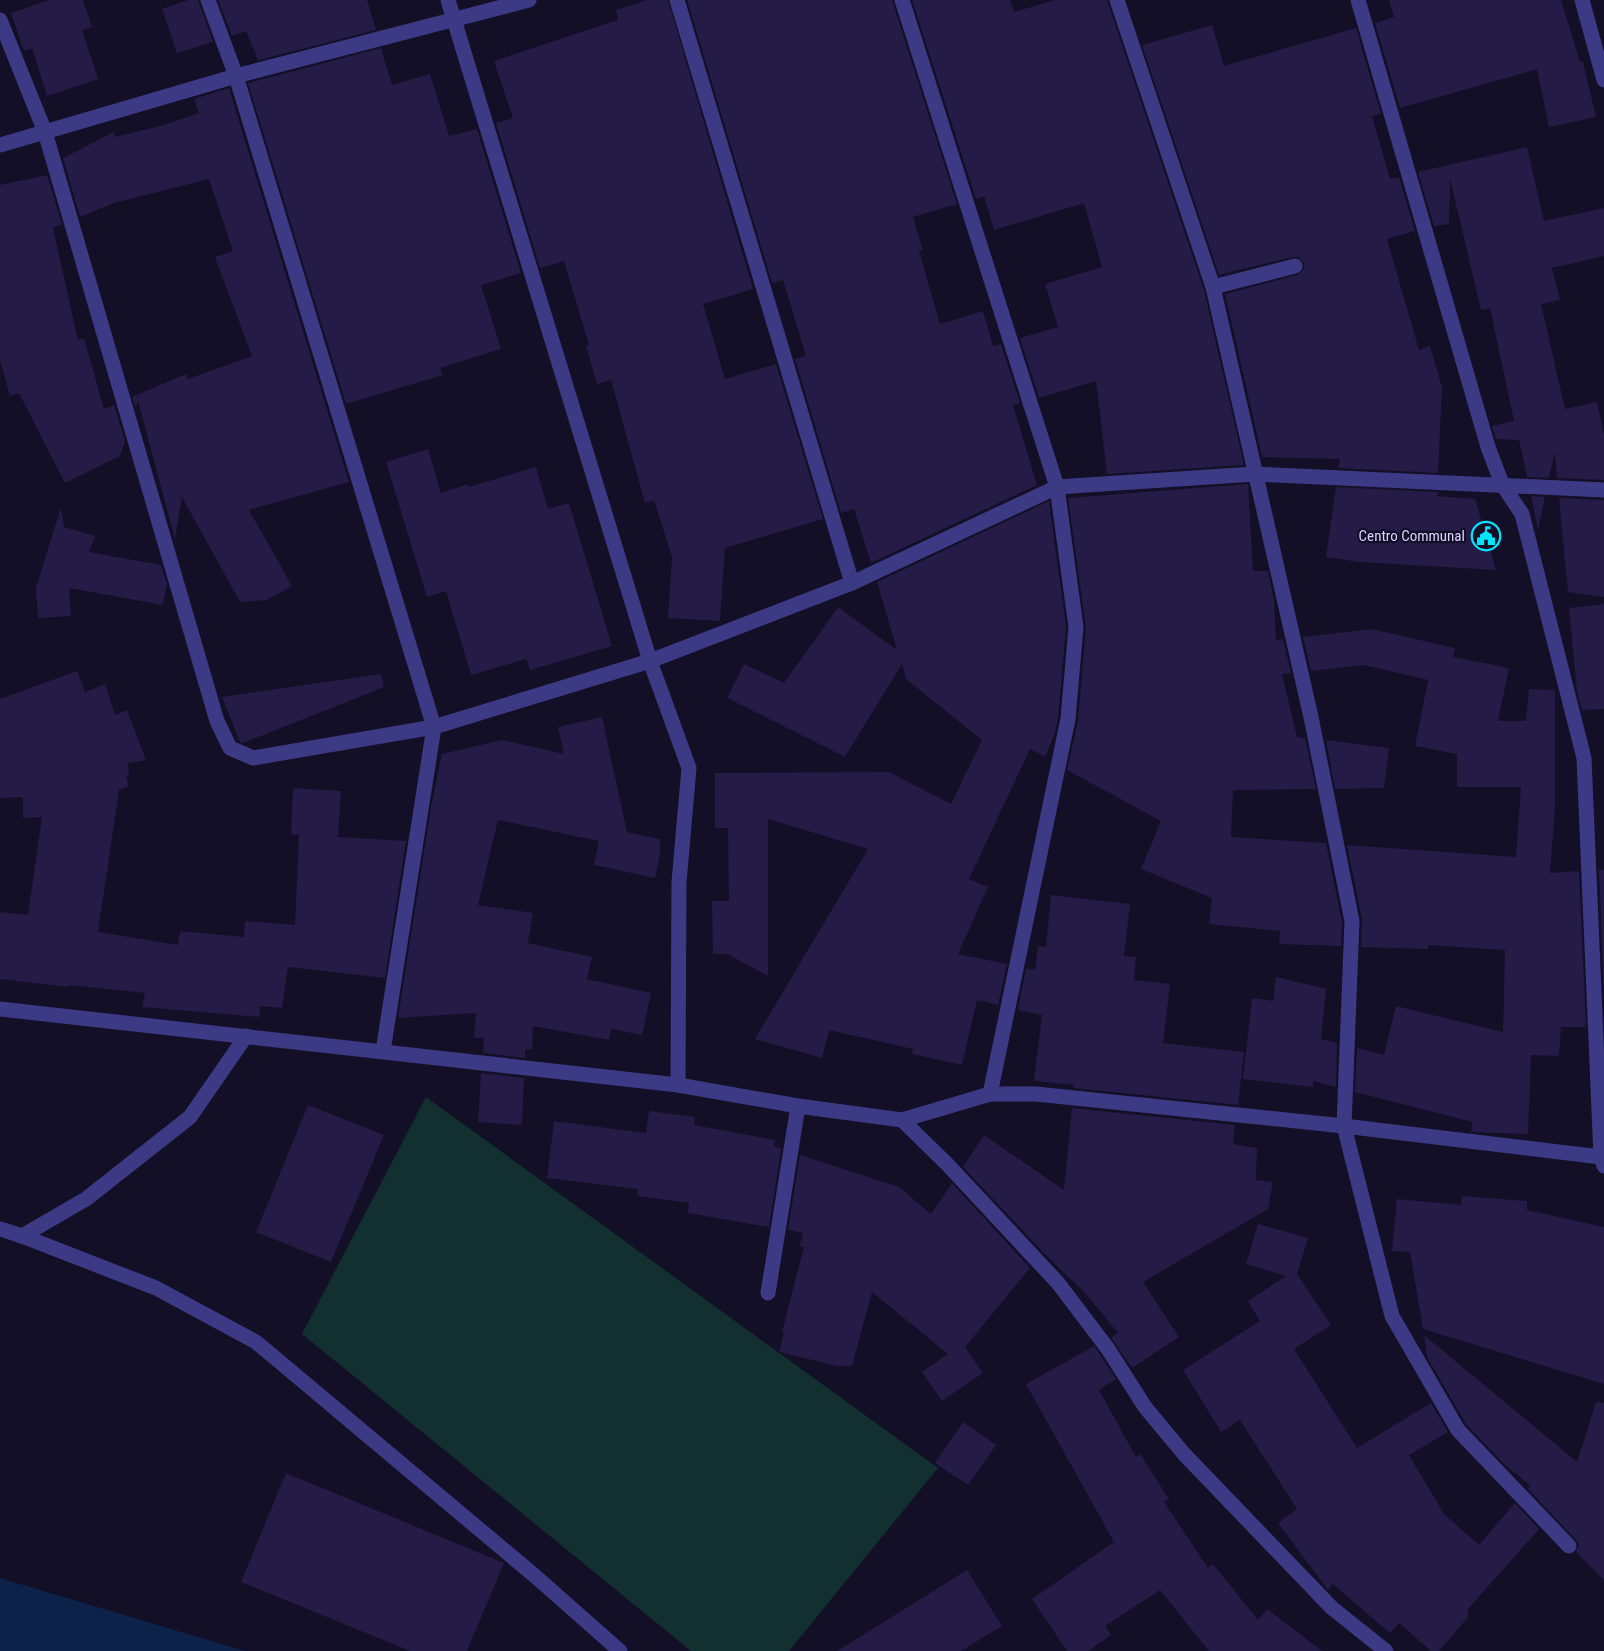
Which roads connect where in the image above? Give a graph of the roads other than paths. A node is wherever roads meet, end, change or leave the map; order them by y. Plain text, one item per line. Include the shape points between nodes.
1 (208, 0) edge
2 (448, 0) edge
3 (529, 0) edge
4 (677, 0) edge
5 (902, 0) edge
6 (1117, 0) edge
7 (1358, 0) edge
8 (1582, 0) edge
9 (455, 19) junction
10 (0, 20) edge
11 (236, 76) junction
12 (1604, 80) edge
13 (45, 132) junction
14 (0, 145) edge
15 (1295, 266) dead end
16 (1213, 287) junction
17 (1254, 474) junction
18 (1502, 484) junction
19 (1057, 487) junction
20 (1604, 490) edge
21 (852, 583) junction
22 (650, 662) junction
23 (434, 727) junction
24 (0, 1009) edge
25 (246, 1036) junction
26 (383, 1051) junction
27 (678, 1085) junction
28 (990, 1094) junction
29 (798, 1106) junction
30 (902, 1120) junction
31 (1344, 1126) junction
32 (1603, 1162) edge
33 (0, 1229) edge
34 (22, 1236) junction
35 (768, 1293) dead end
36 (1569, 1546) dead end
37 (620, 1651) edge
38 (1386, 1651) edge

1 - 11 street
2 - 9 street
3 - 9 street
4 - 21 street
5 - 19 street
6 - 16 street
7 - 18 street
8 - 12 street
9 - 11 street
9 - 22 street
10 - 13 street
11 - 13 street
11 - 23 street
13 - 14 street
13 - 23 street via 217,721 230,748 253,758
15 - 16 street
16 - 17 street
17 - 18 street
17 - 19 street
17 - 31 street via 1311,717 1352,921
18 - 20 street
18 - 32 street via 1522,514 1584,758
19 - 21 street
19 - 28 street via 1076,627 1068,718
21 - 22 street
22 - 23 street
22 - 27 street via 689,768 679,882
23 - 26 street
24 - 25 street
25 - 26 street
25 - 34 street via 190,1117 86,1199
26 - 27 street
27 - 29 street
28 - 30 street
28 - 31 street via 1036,1094
29 - 30 street
29 - 35 street
30 - 38 street via 1058,1283 1108,1349 1145,1407 1184,1454 1332,1608
31 - 32 street
31 - 36 street via 1392,1316 1458,1430
33 - 34 street
34 - 37 street via 156,1288 256,1341

